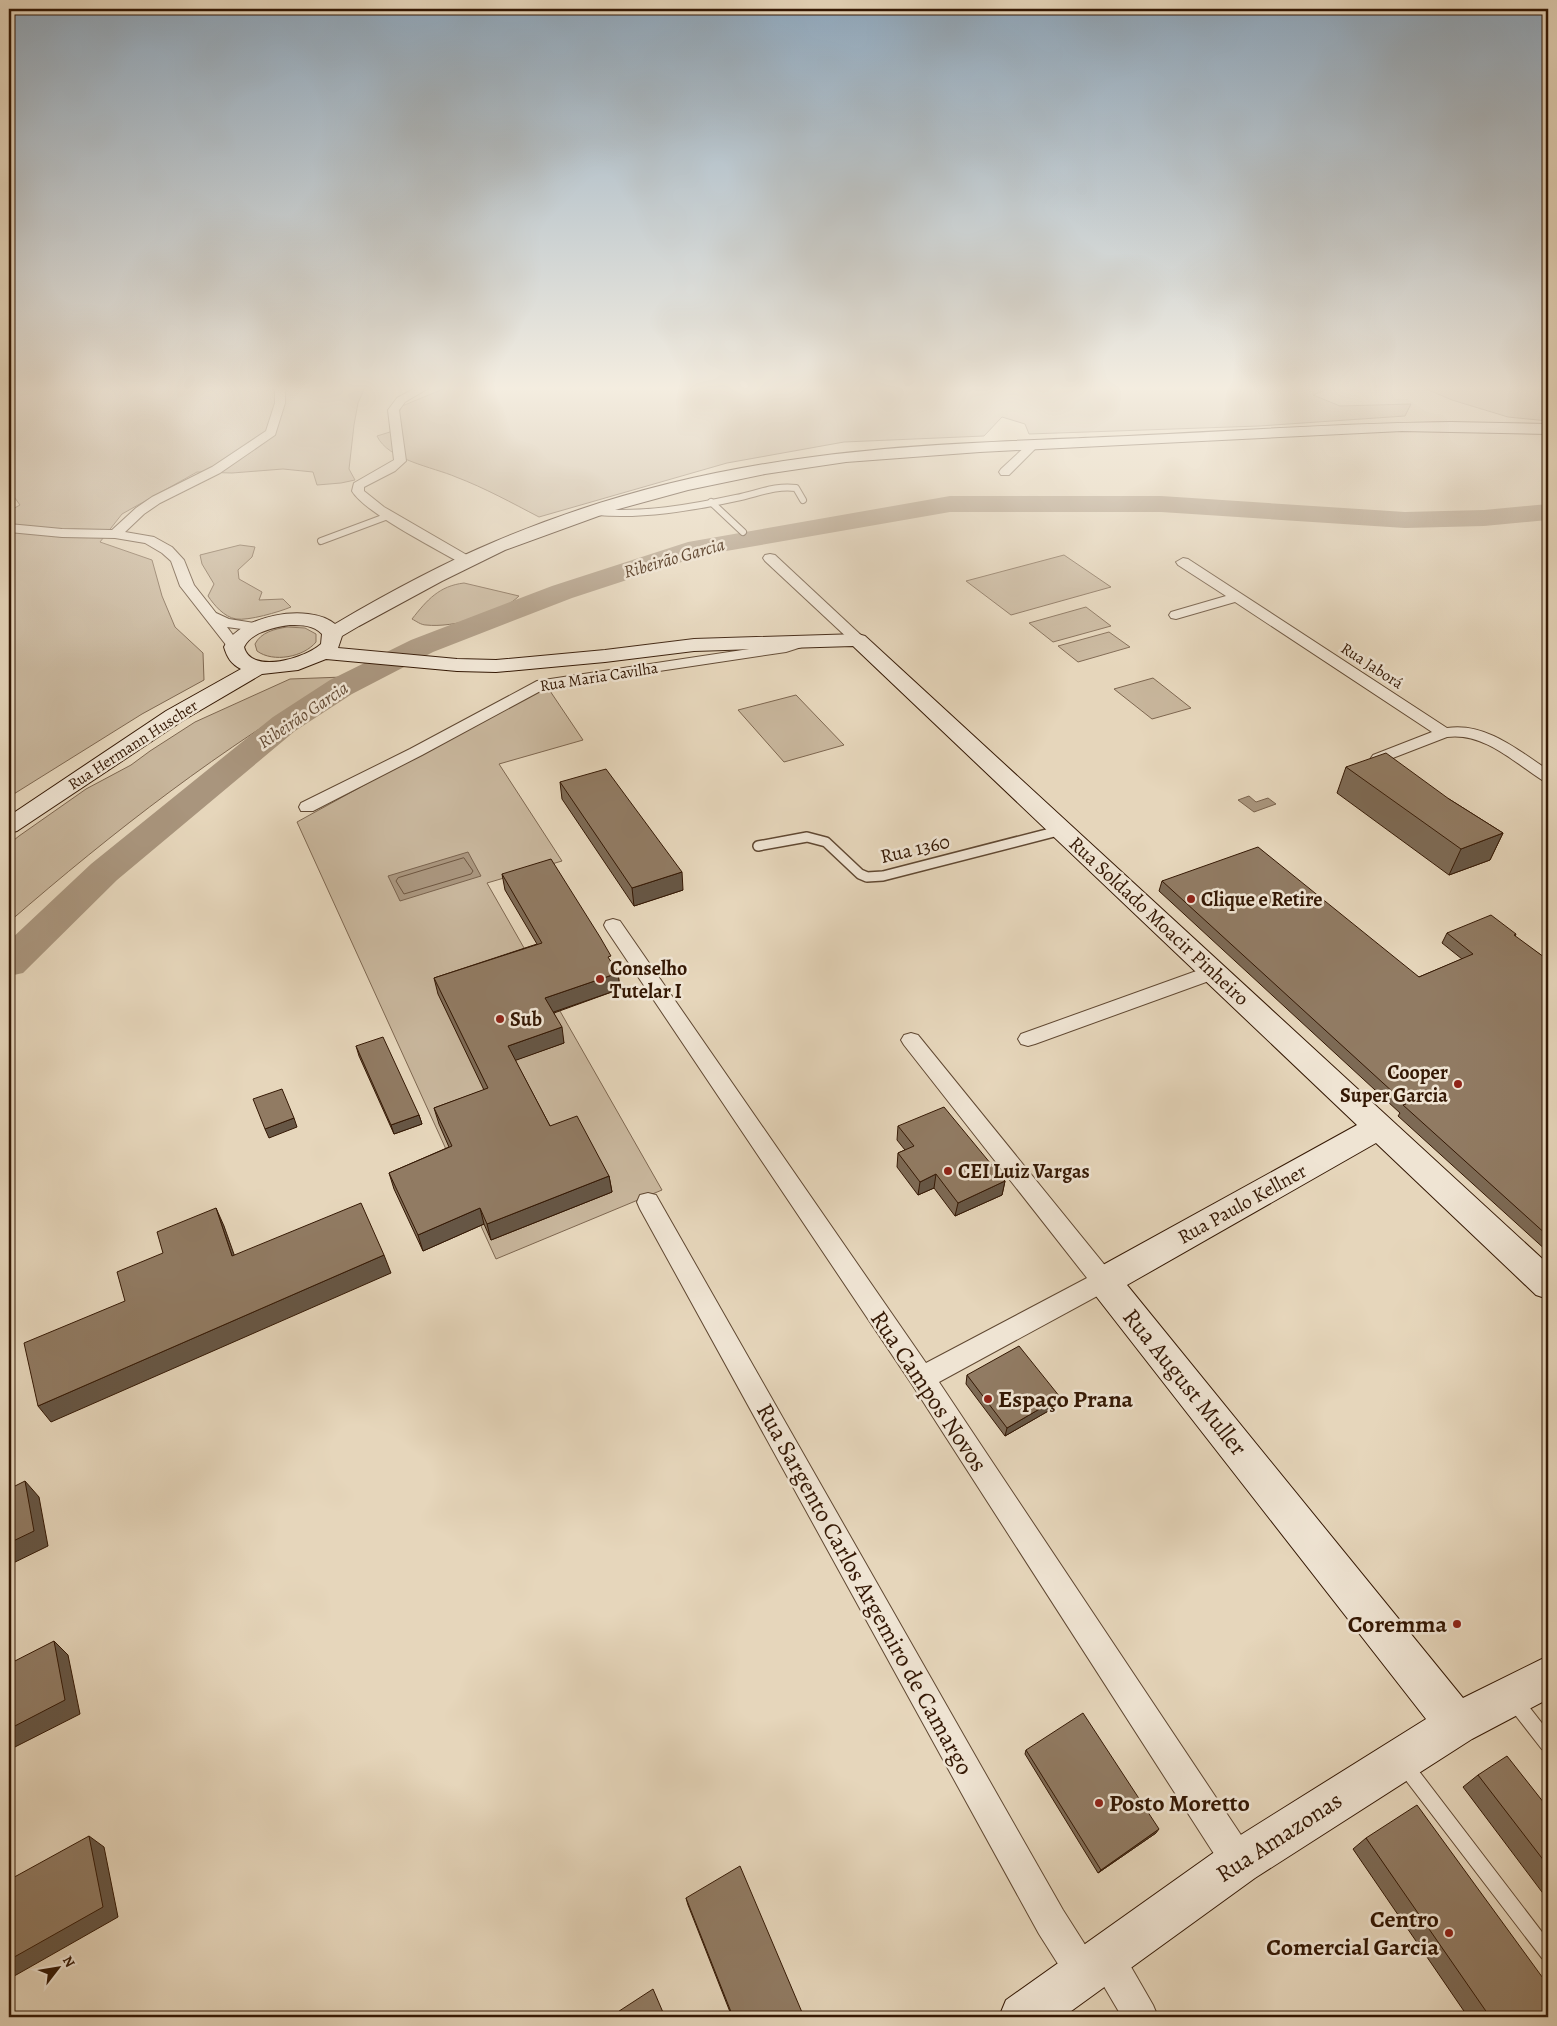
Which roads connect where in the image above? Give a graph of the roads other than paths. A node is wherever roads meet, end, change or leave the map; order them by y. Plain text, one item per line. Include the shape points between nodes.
1 (197, 480) edge
2 (370, 480) edge
3 (717, 480) edge
4 (804, 500) dead end
5 (710, 502) junction
6 (596, 512) junction
7 (388, 516) junction
8 (9, 528) edge
9 (743, 532) dead end
10 (115, 534) junction
11 (321, 541) dead end
12 (770, 558) dead end
13 (467, 561) junction
14 (1183, 562) dead end
15 (1236, 598) junction
16 (383, 606) junction
17 (1176, 615) dead end
18 (210, 616) junction
19 (315, 621) junction
20 (256, 627) junction
21 (332, 634) junction
22 (858, 640) junction
23 (806, 641) junction
24 (235, 647) junction
25 (322, 653) junction
26 (259, 667) junction
27 (1444, 733) junction
28 (1379, 758) edge
29 (1548, 777) edge
30 (307, 808) dead end
31 (9, 826) edge
32 (1062, 830) junction
33 (758, 846) dead end
34 (613, 925) dead end
35 (1212, 972) junction
36 (1028, 1039) dead end
37 (911, 1040) dead end
38 (1379, 1127) junction
39 (648, 1202) dead end
40 (1104, 1281) junction
41 (1548, 1284) edge
42 (922, 1378) junction
43 (1548, 1677) edge
44 (1510, 1696) junction
45 (1457, 1724) junction
46 (1548, 1744) edge
47 (1400, 1760) junction
48 (1239, 1862) junction
49 (1548, 1953) edge
50 (1060, 1993) edge
51 (1141, 2017) edge

1 - 10 street via 156,500
2 - 7 street via 358,486 358,491
3 - 6 main road
4 - 5 lane via 796,488 785,485
5 - 6 lane via 642,514
5 - 9 lane
6 - 13 main road via 548,527
7 - 11 lane
7 - 13 street
8 - 10 street
10 - 18 street via 149,540 167,550 177,560 187,586
12 - 22 street, Rua Soldado Moacir Pinheiro
13 - 16 main road
14 - 15 street, Rua Jaborá
15 - 17 street
15 - 27 street, Rua Jaborá
16 - 19 main road
16 - 21 main road
18 - 20 street via 226,623
18 - 24 street
19 - 20 main road via 290,619
19 - 21 main road via 327,626
20 - 24 main road via 242,636
21 - 25 main road via 331,643
22 - 23 main road, Rua Maria Cavilha
22 - 32 main road, Rua Soldado Moacir Pinheiro
23 - 25 main road via 694,645 523,665 457,664
23 - 30 street, Rua Maria Cavilha via 786,648 542,684
24 - 26 main road via 240,659
25 - 26 main road via 293,665
26 - 31 main road, Rua Hermann Huscher via 174,716
27 - 28 street
27 - 29 street via 1454,730 1480,735
32 - 33 lane, Rua 1360 via 884,876 866,877 826,842 808,837
32 - 35 main road, Rua Soldado Moacir Pinheiro
34 - 42 street, Rua Campos Novos
35 - 36 street
35 - 38 main road, Rua Soldado Moacir Pinheiro
37 - 40 street, Rua August Muller
38 - 40 main road, Rua Paulo Kellner
38 - 41 main road, Rua Soldado Moacir Pinheiro
39 - 50 street, Rua Sargento Carlos Argemiro de Camargo via 1051,1922
40 - 42 street
40 - 45 main road, Rua August Muller
42 - 48 street, Rua Campos Novos
43 - 44 main road, Rua Amazonas
44 - 45 main road, Rua Amazonas
44 - 46 lane
45 - 47 main road, Rua Amazonas
47 - 48 main road, Rua Amazonas
47 - 49 lane
48 - 50 main road, Rua Amazonas
50 - 51 street, Rua Sargento Carlos Argemiro de Camargo

